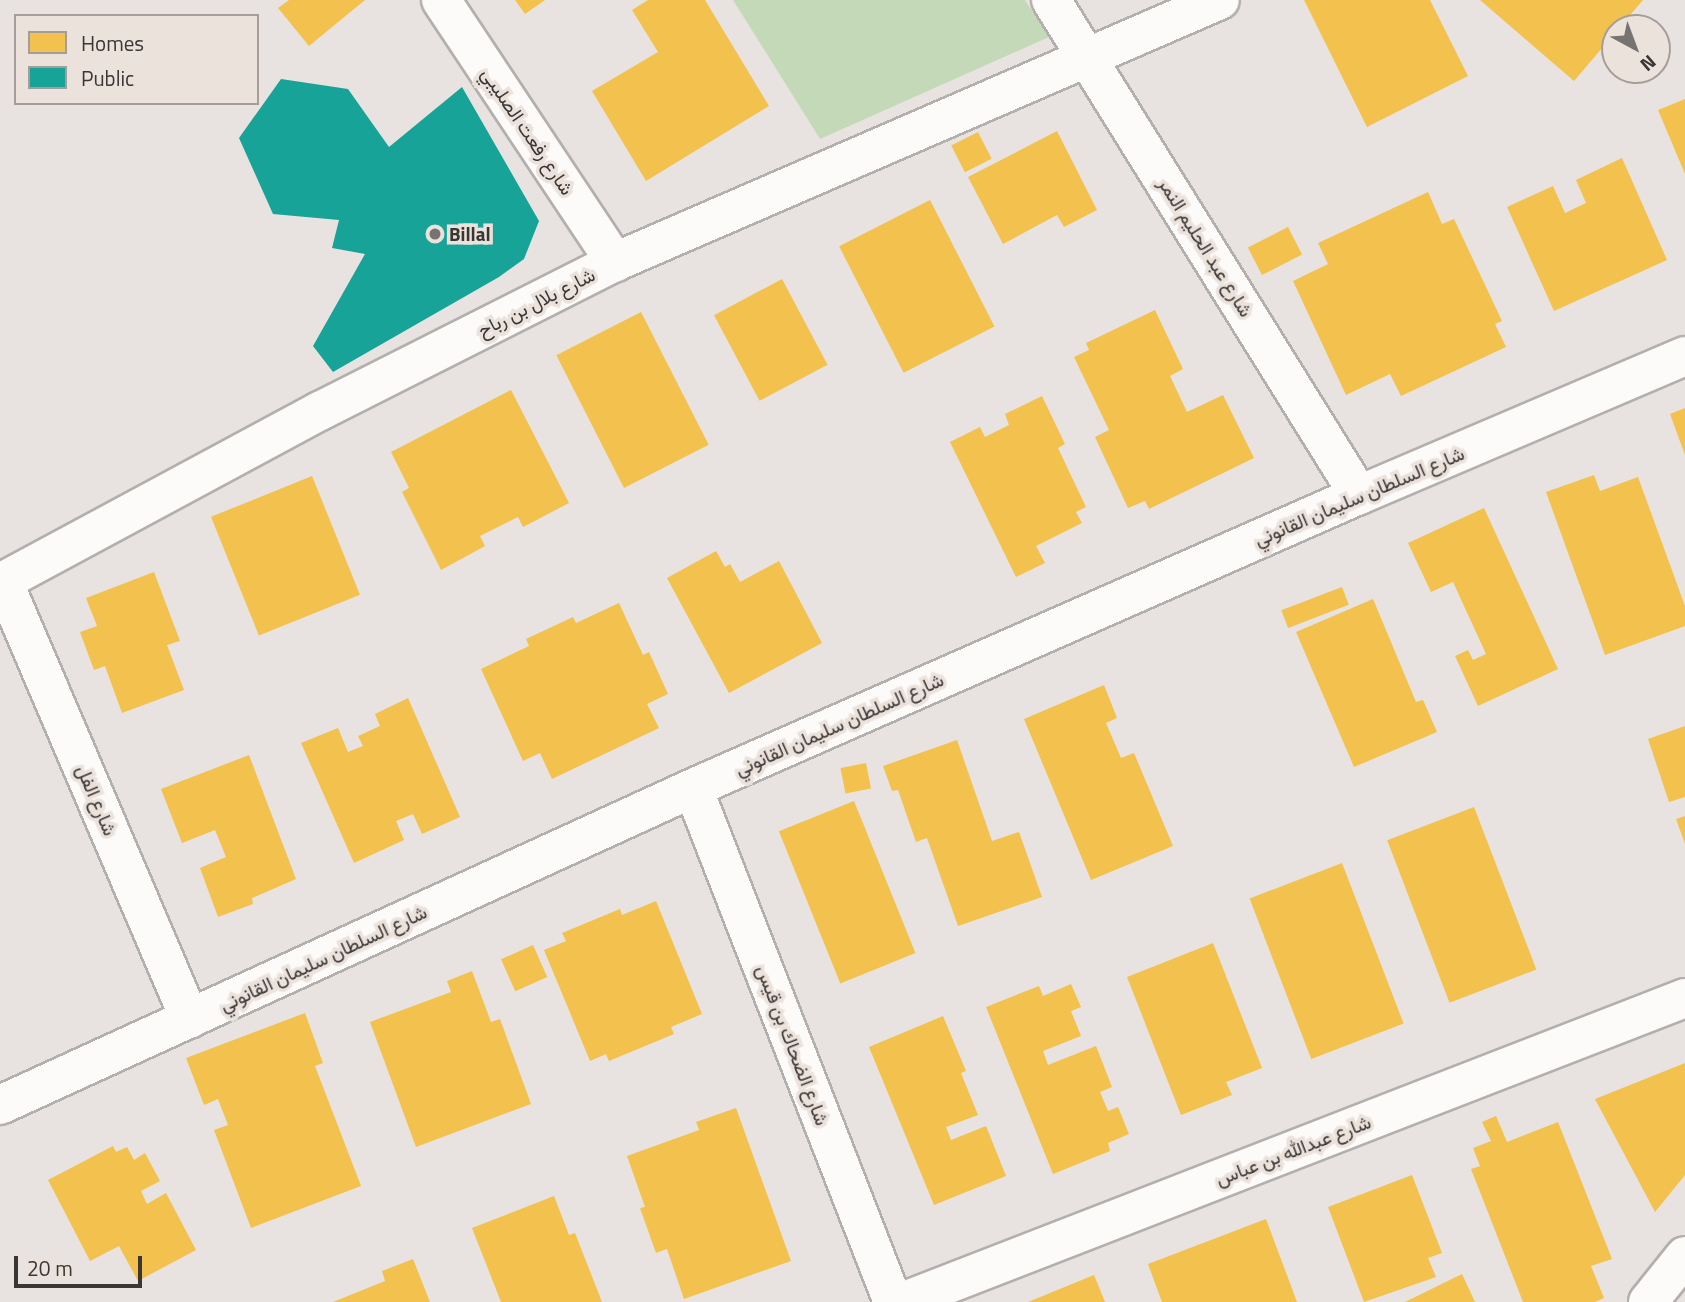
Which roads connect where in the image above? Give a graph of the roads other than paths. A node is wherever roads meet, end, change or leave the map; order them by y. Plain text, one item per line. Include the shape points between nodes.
1 (441, 0) edge
2 (1051, 0) edge
3 (1220, 0) edge
4 (1090, 58) junction
5 (615, 262) junction
6 (1685, 356) edge
7 (1359, 495) junction
8 (2, 582) edge
9 (693, 788) junction
10 (1685, 998) edge
11 (190, 1019) junction
12 (0, 1105) edge
13 (1685, 1256) edge
14 (893, 1302) edge
15 (902, 1302) edge
16 (1648, 1302) edge

1 - 5 street, شارع رفعت الصليبي
2 - 4 street, شارع عبد الحليم النمر
3 - 4 street, شارع بلال بن رباح
4 - 5 street, شارع بلال بن رباح
4 - 7 street, شارع عبد الحليم النمر
5 - 8 street, شارع بلال بن رباح via 320,411
6 - 7 street, شارع السلطان سليمان القانوني
7 - 9 street, شارع السلطان سليمان القانوني
8 - 11 street, شارع الفل
9 - 11 street, شارع السلطان سليمان القانوني
9 - 14 street, شارع الضحاك بن قيس
10 - 15 street, شارع عبدالله بن عباس
11 - 12 street, شارع السلطان سليمان القانوني
13 - 16 street

